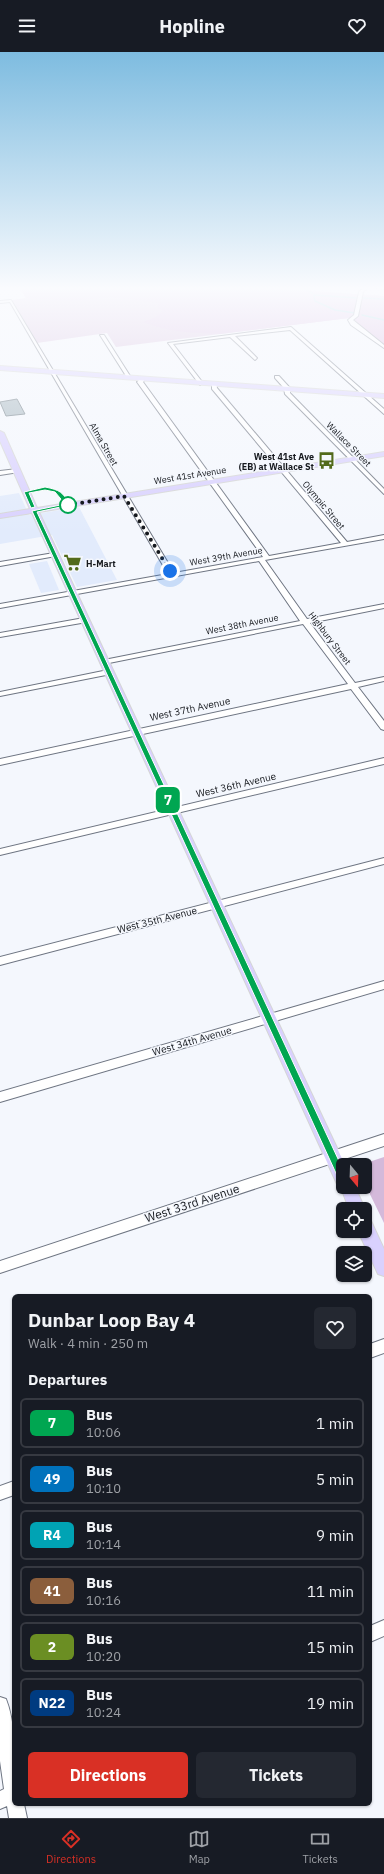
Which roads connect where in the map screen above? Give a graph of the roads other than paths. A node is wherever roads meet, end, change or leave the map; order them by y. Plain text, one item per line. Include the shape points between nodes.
1 (18, 369) edge
2 (50, 369) edge
3 (124, 369) edge
4 (190, 369) edge
5 (337, 369) edge
6 (52, 372) junction
7 (277, 377) dead end
8 (130, 378) junction
9 (142, 379) junction
10 (200, 383) junction
11 (214, 384) junction
12 (287, 390) junction
13 (365, 395) junction
14 (384, 396) edge
15 (384, 412) edge
16 (0, 435) edge
17 (384, 454) edge
18 (351, 459) junction
19 (283, 470) junction
20 (17, 471) junction
21 (0, 474) edge
22 (212, 482) junction
23 (384, 492) edge
24 (124, 496) junction
25 (34, 511) junction
26 (0, 516) edge
27 (384, 537) edge
28 (345, 544) junction
29 (54, 555) junction
30 (264, 559) junction
31 (0, 564) edge
32 (172, 575) junction
33 (72, 593) junction
34 (0, 606) edge
35 (384, 606) edge
36 (84, 620) junction
37 (305, 622) junction
38 (0, 636) edge
39 (106, 667) junction
40 (384, 679) edge
41 (353, 685) junction
42 (0, 694) edge
43 (384, 727) edge
44 (136, 732) junction
45 (384, 761) edge
46 (0, 762) edge
47 (173, 811) junction
48 (0, 852) edge
49 (384, 861) edge
50 (216, 904) junction
51 (0, 961) edge
52 (384, 985) edge
53 (269, 1019) junction
54 (0, 1097) edge
55 (384, 1140) edge
56 (333, 1157) junction
57 (336, 1164) edge
58 (370, 1238) edge
59 (0, 1267) edge
60 (384, 1268) edge
61 (384, 1346) edge
62 (372, 1350) edge
63 (12, 1489) edge
64 (0, 1493) edge
65 (384, 1628) edge
66 (372, 1633) edge
67 (0, 1705) edge
68 (12, 1781) edge
69 (12, 1795) edge
70 (0, 1800) edge
71 (15, 1806) edge
72 (18, 1818) edge

1 - 6 main road
2 - 6 street, Alma Street
3 - 8 street
4 - 10 street
5 - 13 street
6 - 8 main road
6 - 24 street, Alma Street
7 - 12 street, Wallace Street
8 - 9 main road
9 - 10 main road
9 - 22 street, Highbury Street via 140,382
10 - 11 main road
11 - 12 main road
11 - 19 street, Olympic Street via 214,388
12 - 13 main road
12 - 18 street, Wallace Street via 287,393
13 - 14 main road
13 - 15 street
16 - 20 main road
17 - 18 main road, West 41st Avenue
18 - 19 main road, West 41st Avenue
18 - 23 street, Wallace Street
19 - 22 main road, West 41st Avenue
19 - 28 street, Olympic Street
20 - 21 street
20 - 25 main road
22 - 24 main road, West 41st Avenue
22 - 30 street, Highbury Street
24 - 25 main road, West 41st Avenue
24 - 32 street, Alma Street
25 - 26 main road, West 41st Avenue
25 - 29 main road
27 - 28 street, West 39th Avenue
28 - 30 street, West 39th Avenue
29 - 31 street
29 - 33 main road
30 - 32 street, West 39th Avenue
30 - 37 street, Highbury Street
32 - 33 street, West 39th Avenue
33 - 34 street, West 39th Avenue
33 - 36 main road
35 - 37 street, West 38th Avenue
36 - 38 street
36 - 39 main road
37 - 39 street, West 38th Avenue
37 - 41 street, Highbury Street
39 - 42 street, West 38th Avenue
39 - 44 main road
40 - 41 street, West 37th Avenue
41 - 43 street, Highbury Street
41 - 44 street, West 37th Avenue
44 - 46 street, West 37th Avenue
44 - 47 main road
45 - 47 street, West 36th Avenue
47 - 48 street, West 36th Avenue
47 - 50 main road
49 - 50 street, West 35th Avenue
50 - 51 street, West 35th Avenue
50 - 53 main road
52 - 53 street, West 34th Avenue
53 - 54 street, West 34th Avenue
53 - 56 main road
55 - 56 street, West 33rd Avenue
56 - 57 main road
56 - 59 street, West 33rd Avenue
58 - 60 main road
61 - 62 street
63 - 64 street
65 - 66 street
67 - 68 street
69 - 70 street
71 - 72 street

